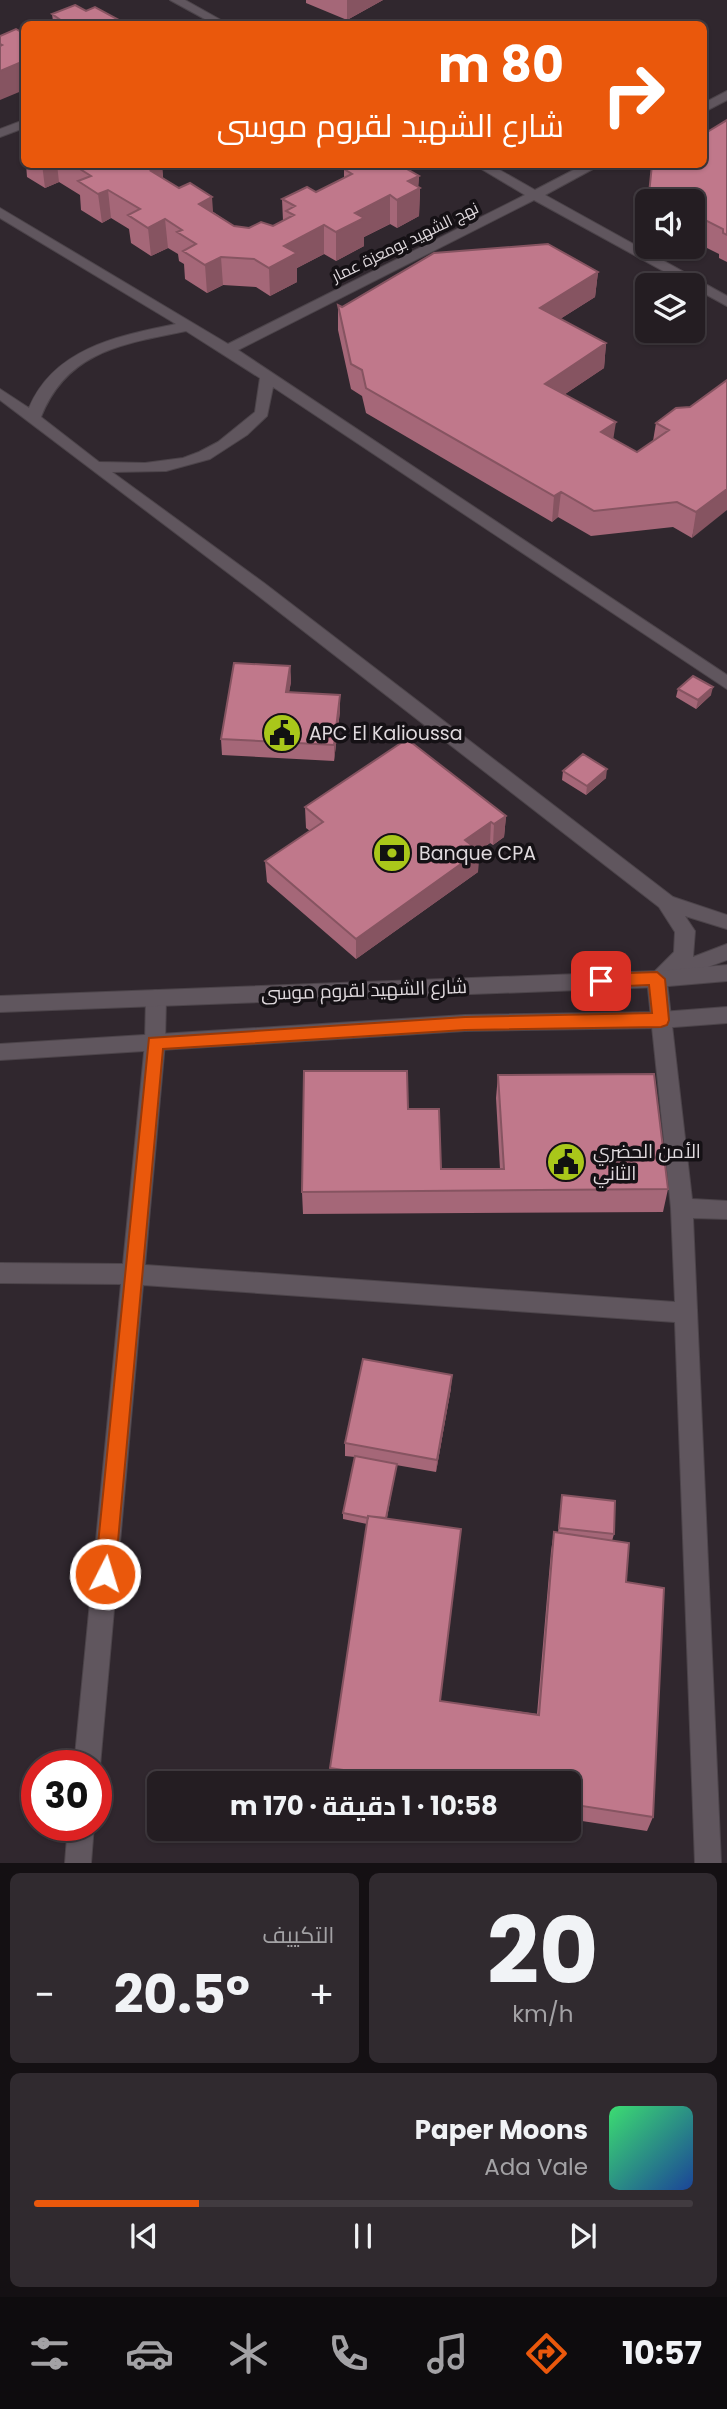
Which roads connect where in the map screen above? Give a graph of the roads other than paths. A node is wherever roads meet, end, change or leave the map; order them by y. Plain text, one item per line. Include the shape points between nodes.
1 (176, 0) edge
2 (216, 21) edge
3 (727, 95) edge
4 (707, 106) edge
5 (21, 125) edge
6 (0, 134) edge
7 (485, 168) edge
8 (588, 168) edge
9 (536, 196) junction
10 (0, 212) edge
11 (727, 302) edge
12 (188, 326) junction
13 (228, 349) junction
14 (267, 377) junction
15 (0, 393) edge
16 (33, 418) junction
17 (95, 467) junction
18 (727, 683) edge
19 (666, 902) junction
20 (727, 922) edge
21 (727, 952) edge
22 (727, 973) edge
23 (657, 979) junction
24 (156, 998) junction
25 (0, 1004) edge
26 (727, 1015) edge
27 (661, 1020) junction
28 (155, 1042) junction
29 (0, 1052) edge
30 (682, 1208) junction
31 (727, 1210) edge
32 (0, 1273) edge
33 (133, 1274) junction
34 (686, 1313) junction
35 (88, 1750) edge
36 (80, 1841) edge
37 (78, 1863) edge
38 (708, 1863) edge

1 - 2 street
3 - 4 street
5 - 6 street
7 - 9 street
8 - 9 street, نهج الشهيد بومعزة عمار
9 - 11 street
9 - 13 street, نهج الشهيد بومعزة عمار
10 - 12 street
12 - 13 street
12 - 16 street via 119,342 65,366 48,383
13 - 14 street
14 - 17 street via 262,413 220,450 188,463
14 - 18 street
15 - 16 street
16 - 17 street
17 - 19 street
19 - 20 street
19 - 23 street via 685,931 684,955
21 - 23 street
22 - 23 street, شارع الشهيد لقروم موسى
23 - 24 street, شارع الشهيد لقروم موسى
23 - 27 street
24 - 25 street, شارع الشهيد لقروم موسى
24 - 28 street
26 - 27 street, شارع الشهيد لقروم موسى
27 - 28 street, شارع الشهيد لقروم موسى via 465,1023
27 - 30 street
28 - 29 street, شارع الشهيد لقروم موسى
28 - 33 street
30 - 31 street
30 - 34 street
32 - 33 street
33 - 34 street
33 - 35 street
34 - 38 street
36 - 37 street

